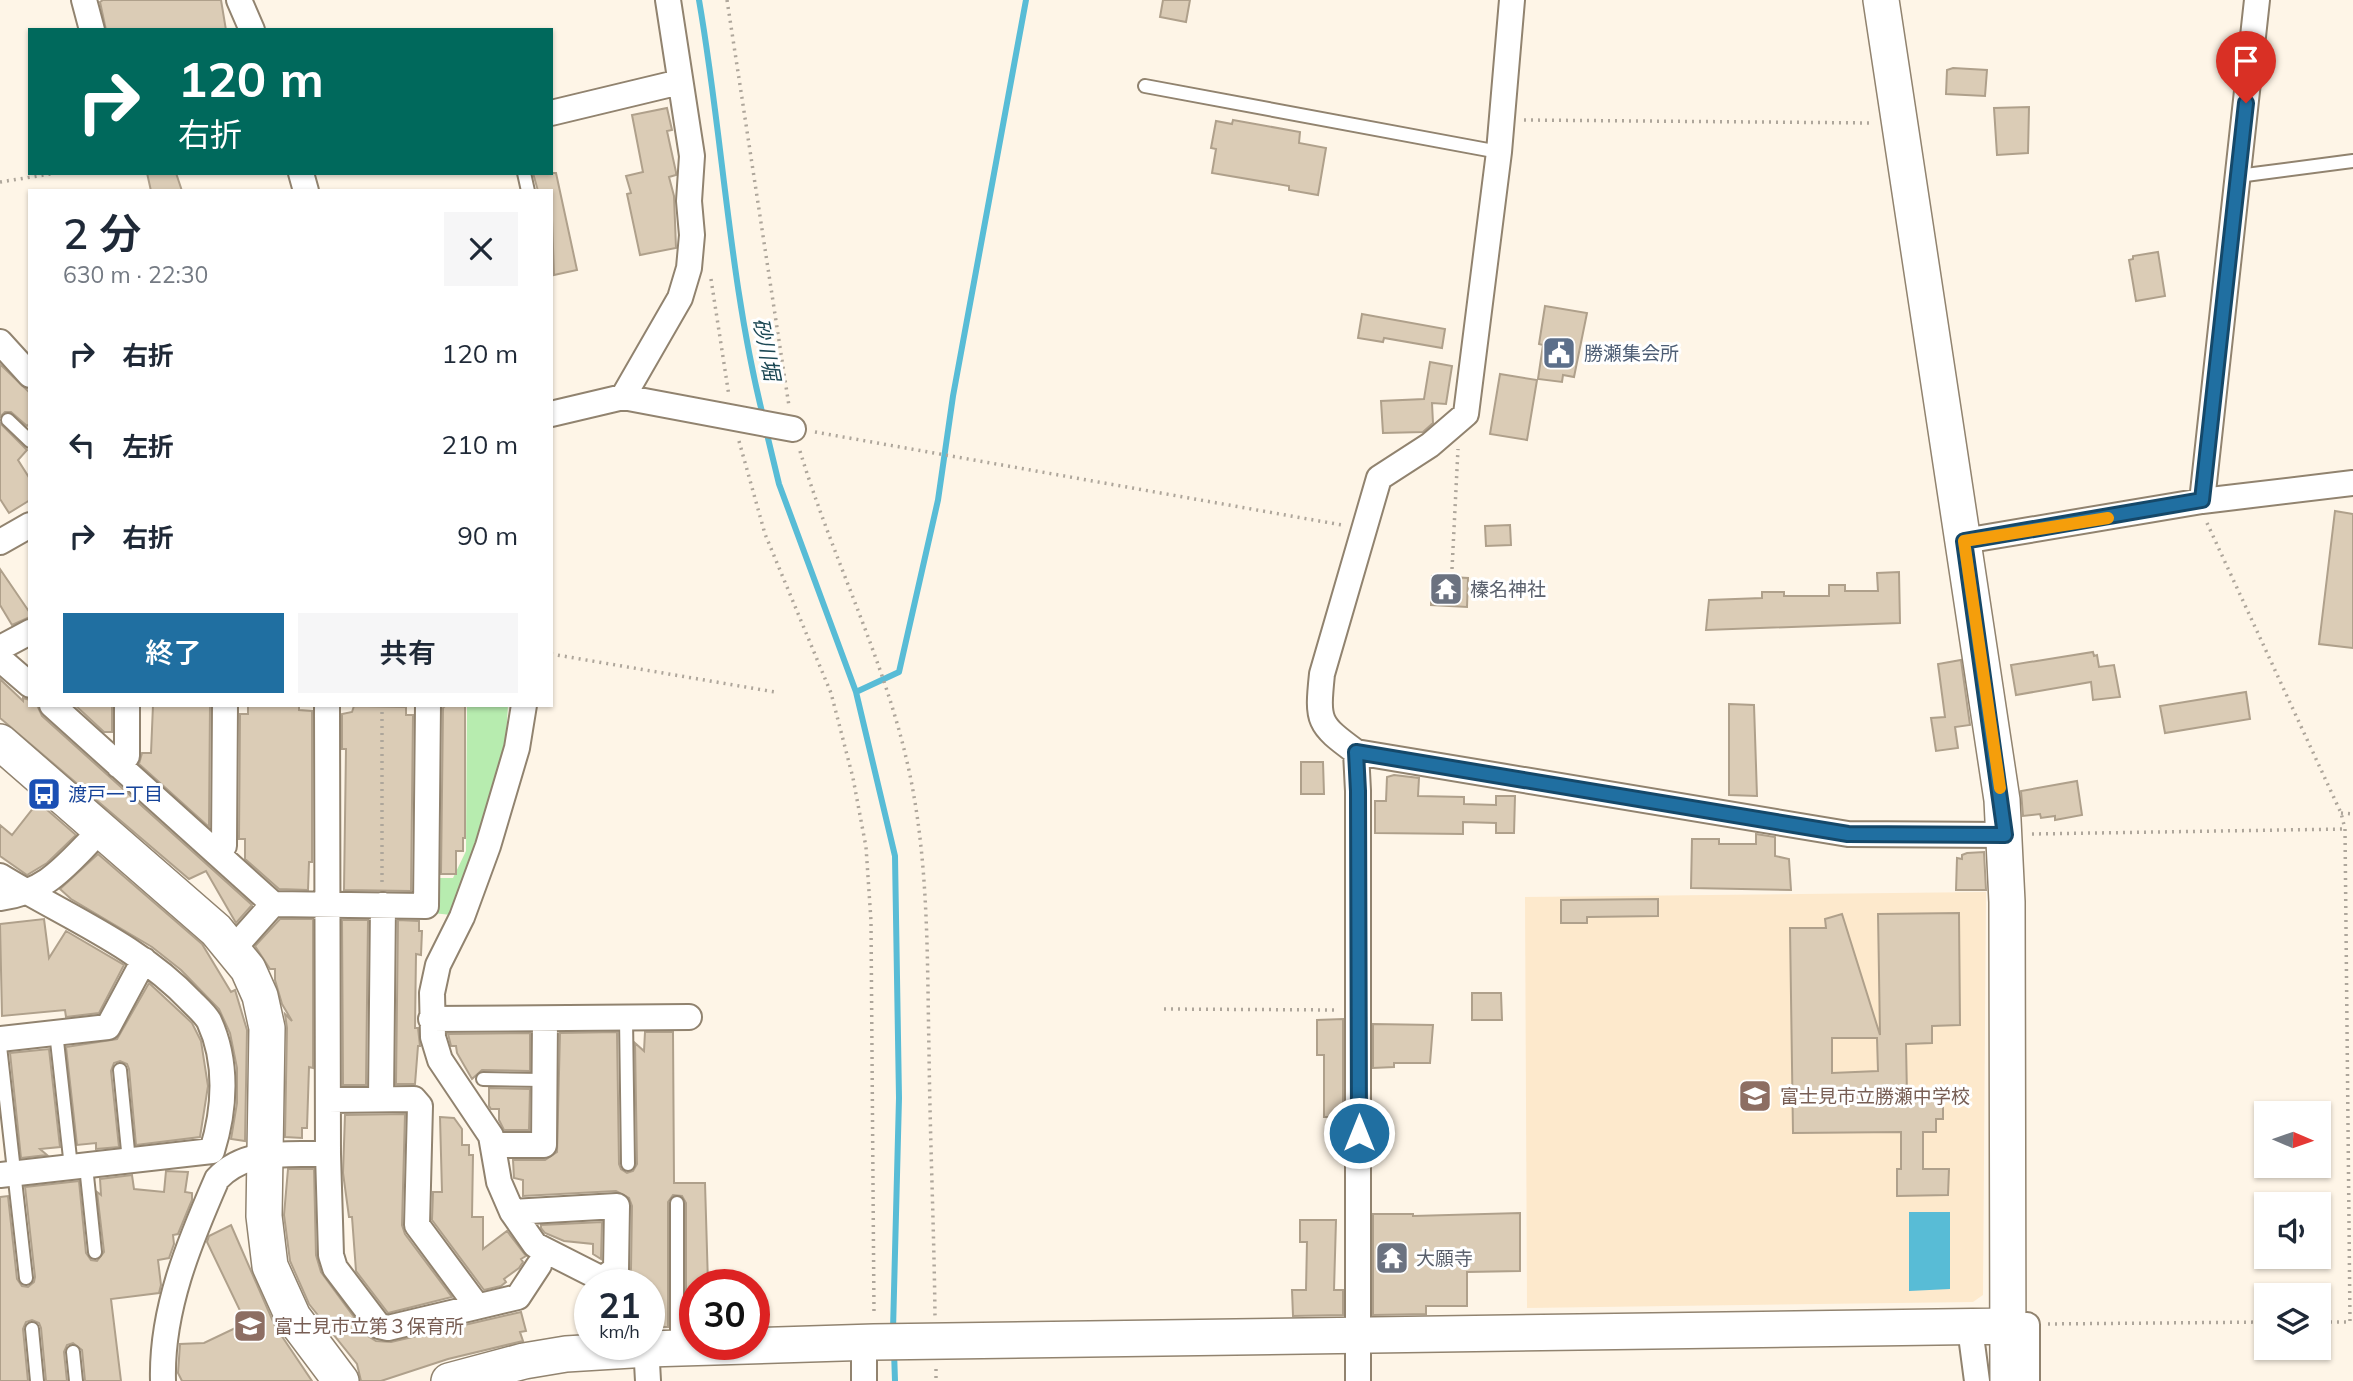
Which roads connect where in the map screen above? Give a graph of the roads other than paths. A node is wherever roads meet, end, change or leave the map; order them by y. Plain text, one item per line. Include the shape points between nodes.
1 (84, 0) edge
2 (239, 0) edge
3 (667, 0) edge
4 (1512, 0) edge
5 (1881, 0) edge
6 (2257, 0) edge
7 (91, 28) edge
8 (251, 28) edge
9 (680, 82) junction
10 (1145, 86) dead end
11 (553, 113) edge
12 (1499, 152) junction
13 (2353, 162) edge
14 (2238, 176) junction
15 (0, 342) edge
16 (28, 373) edge
17 (623, 397) junction
18 (553, 414) edge
19 (8, 420) dead end
20 (793, 429) road end
21 (28, 439) edge
22 (2353, 483) edge
23 (2202, 500) junction
24 (1964, 541) junction
25 (28, 633) edge
26 (0, 648) edge
27 (0, 659) edge
28 (28, 683) edge
29 (54, 707) edge
30 (127, 707) edge
31 (225, 707) edge
32 (327, 707) edge
33 (428, 707) edge
34 (524, 707) edge
35 (0, 742) edge
36 (1356, 752) junction
37 (119, 766) junction
38 (101, 830) junction
39 (2005, 835) junction
40 (218, 854) junction
41 (0, 876) edge
42 (28, 893) junction
43 (0, 898) edge
44 (273, 904) junction
45 (326, 905) junction
46 (383, 905) junction
47 (233, 948) junction
48 (144, 960) junction
49 (688, 1017) dead end
50 (626, 1018) junction
51 (431, 1019) junction
52 (545, 1020) junction
53 (56, 1032) junction
54 (0, 1039) edge
55 (0, 1046) edge
56 (120, 1070) dead end
57 (483, 1079) dead end
58 (544, 1080) junction
59 (381, 1099) junction
60 (328, 1100) junction
61 (494, 1144) junction
62 (328, 1154) junction
63 (264, 1156) junction
64 (129, 1161) junction
65 (219, 1161) junction
66 (628, 1164) dead end
67 (79, 1167) junction
68 (7, 1175) edge
69 (677, 1203) dead end
70 (512, 1212) junction
71 (95, 1252) dead end
72 (539, 1265) dead end
73 (580, 1269) edge
74 (616, 1269) edge
75 (26, 1278) dead end
76 (665, 1286) edge
77 (477, 1306) junction
78 (2017, 1326) junction
79 (1970, 1328) junction
80 (32, 1329) dead end
81 (1357, 1336) junction
82 (872, 1342) junction
83 (73, 1352) dead end
84 (574, 1354) edge
85 (665, 1355) edge
86 (37, 1381) edge
87 (76, 1381) edge
88 (163, 1381) edge
89 (341, 1381) edge
90 (449, 1381) edge
91 (864, 1381) edge
92 (1358, 1381) edge
93 (1977, 1381) edge
94 (2008, 1381) edge
95 (2027, 1381) edge

1 - 7 street
2 - 8 street
3 - 9 street
4 - 12 street
5 - 24 street
6 - 14 street
9 - 11 street
9 - 17 street via 692,156 689,268 680,298
10 - 12 lane
12 - 36 street via 1466,414 1379,478 1322,674 1319,706 1327,730
13 - 14 lane
14 - 23 street
15 - 16 street
17 - 18 street
17 - 20 street
19 - 21 lane
22 - 23 street
23 - 24 street
24 - 39 street
25 - 26 street
27 - 28 street
29 - 37 street
30 - 37 street via 127,756
31 - 40 street via 224,846
32 - 45 street
33 - 46 street via 426,906
34 - 51 street via 517,748 488,846 462,917 438,965
35 - 38 street
36 - 39 street via 1837,833
36 - 81 street
37 - 40 street
38 - 42 street via 41,887
38 - 47 street
39 - 78 street
40 - 44 street
41 - 42 street
42 - 43 street
42 - 48 street
44 - 45 street
44 - 47 street
45 - 46 street
45 - 60 street
46 - 59 street
47 - 63 street via 260,996 267,1028
48 - 53 street via 108,1027
48 - 65 street via 208,1018 223,1075
49 - 50 street
50 - 52 street
50 - 66 lane
51 - 52 street
51 - 61 street via 440,1060
52 - 58 street
53 - 54 street
53 - 67 lane
55 - 68 lane
56 - 64 lane
57 - 58 lane
58 - 61 street via 544,1145
59 - 60 street
59 - 77 street via 414,1099 420,1106 417,1225
60 - 62 street
61 - 70 street via 499,1182
62 - 63 street
62 - 77 street via 331,1255 335,1268 379,1326 388,1328
63 - 65 street
63 - 89 street via 264,1229 270,1266 293,1317
64 - 65 street
64 - 67 street
65 - 88 street via 217,1180 172,1301
67 - 68 street
67 - 71 lane
68 - 75 lane
69 - 76 lane
70 - 73 street via 535,1245
70 - 74 street via 617,1206
72 - 77 street via 518,1297
78 - 79 street
78 - 94 street
78 - 95 street
79 - 81 street
79 - 93 street
80 - 86 lane
81 - 82 street
81 - 92 street
82 - 85 street
82 - 91 street
83 - 87 lane
84 - 90 street via 524,1361

